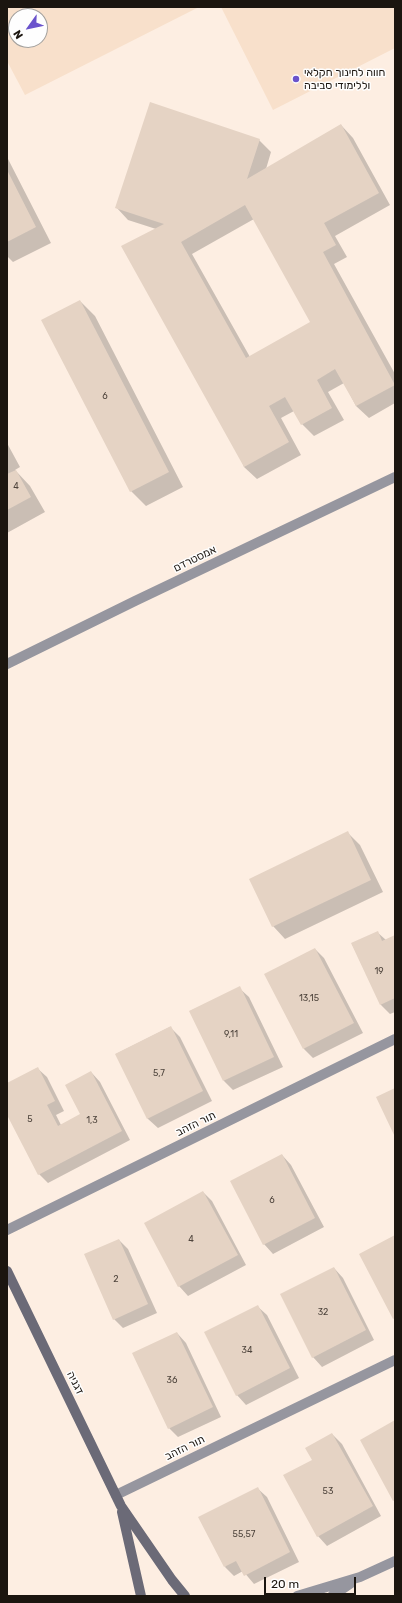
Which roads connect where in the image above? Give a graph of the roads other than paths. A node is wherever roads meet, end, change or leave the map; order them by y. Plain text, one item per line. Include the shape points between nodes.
1 (395, 478) edge
2 (7, 664) edge
3 (395, 1039) edge
4 (7, 1230) edge
5 (7, 1270) edge
6 (395, 1360) edge
7 (116, 1495) junction
8 (121, 1506) junction
9 (395, 1561) edge
10 (360, 1578) junction
11 (141, 1596) edge
12 (185, 1596) edge
13 (297, 1596) edge
14 (332, 1596) edge

1 - 2 street, אמסטרדם
3 - 4 street, תור הזהב
5 - 7 street, דגניה
6 - 7 street, תור הזהב
7 - 8 street, דגניה
8 - 11 street, דגניה
8 - 12 street, דגניה
9 - 10 street
10 - 13 street
10 - 14 street

